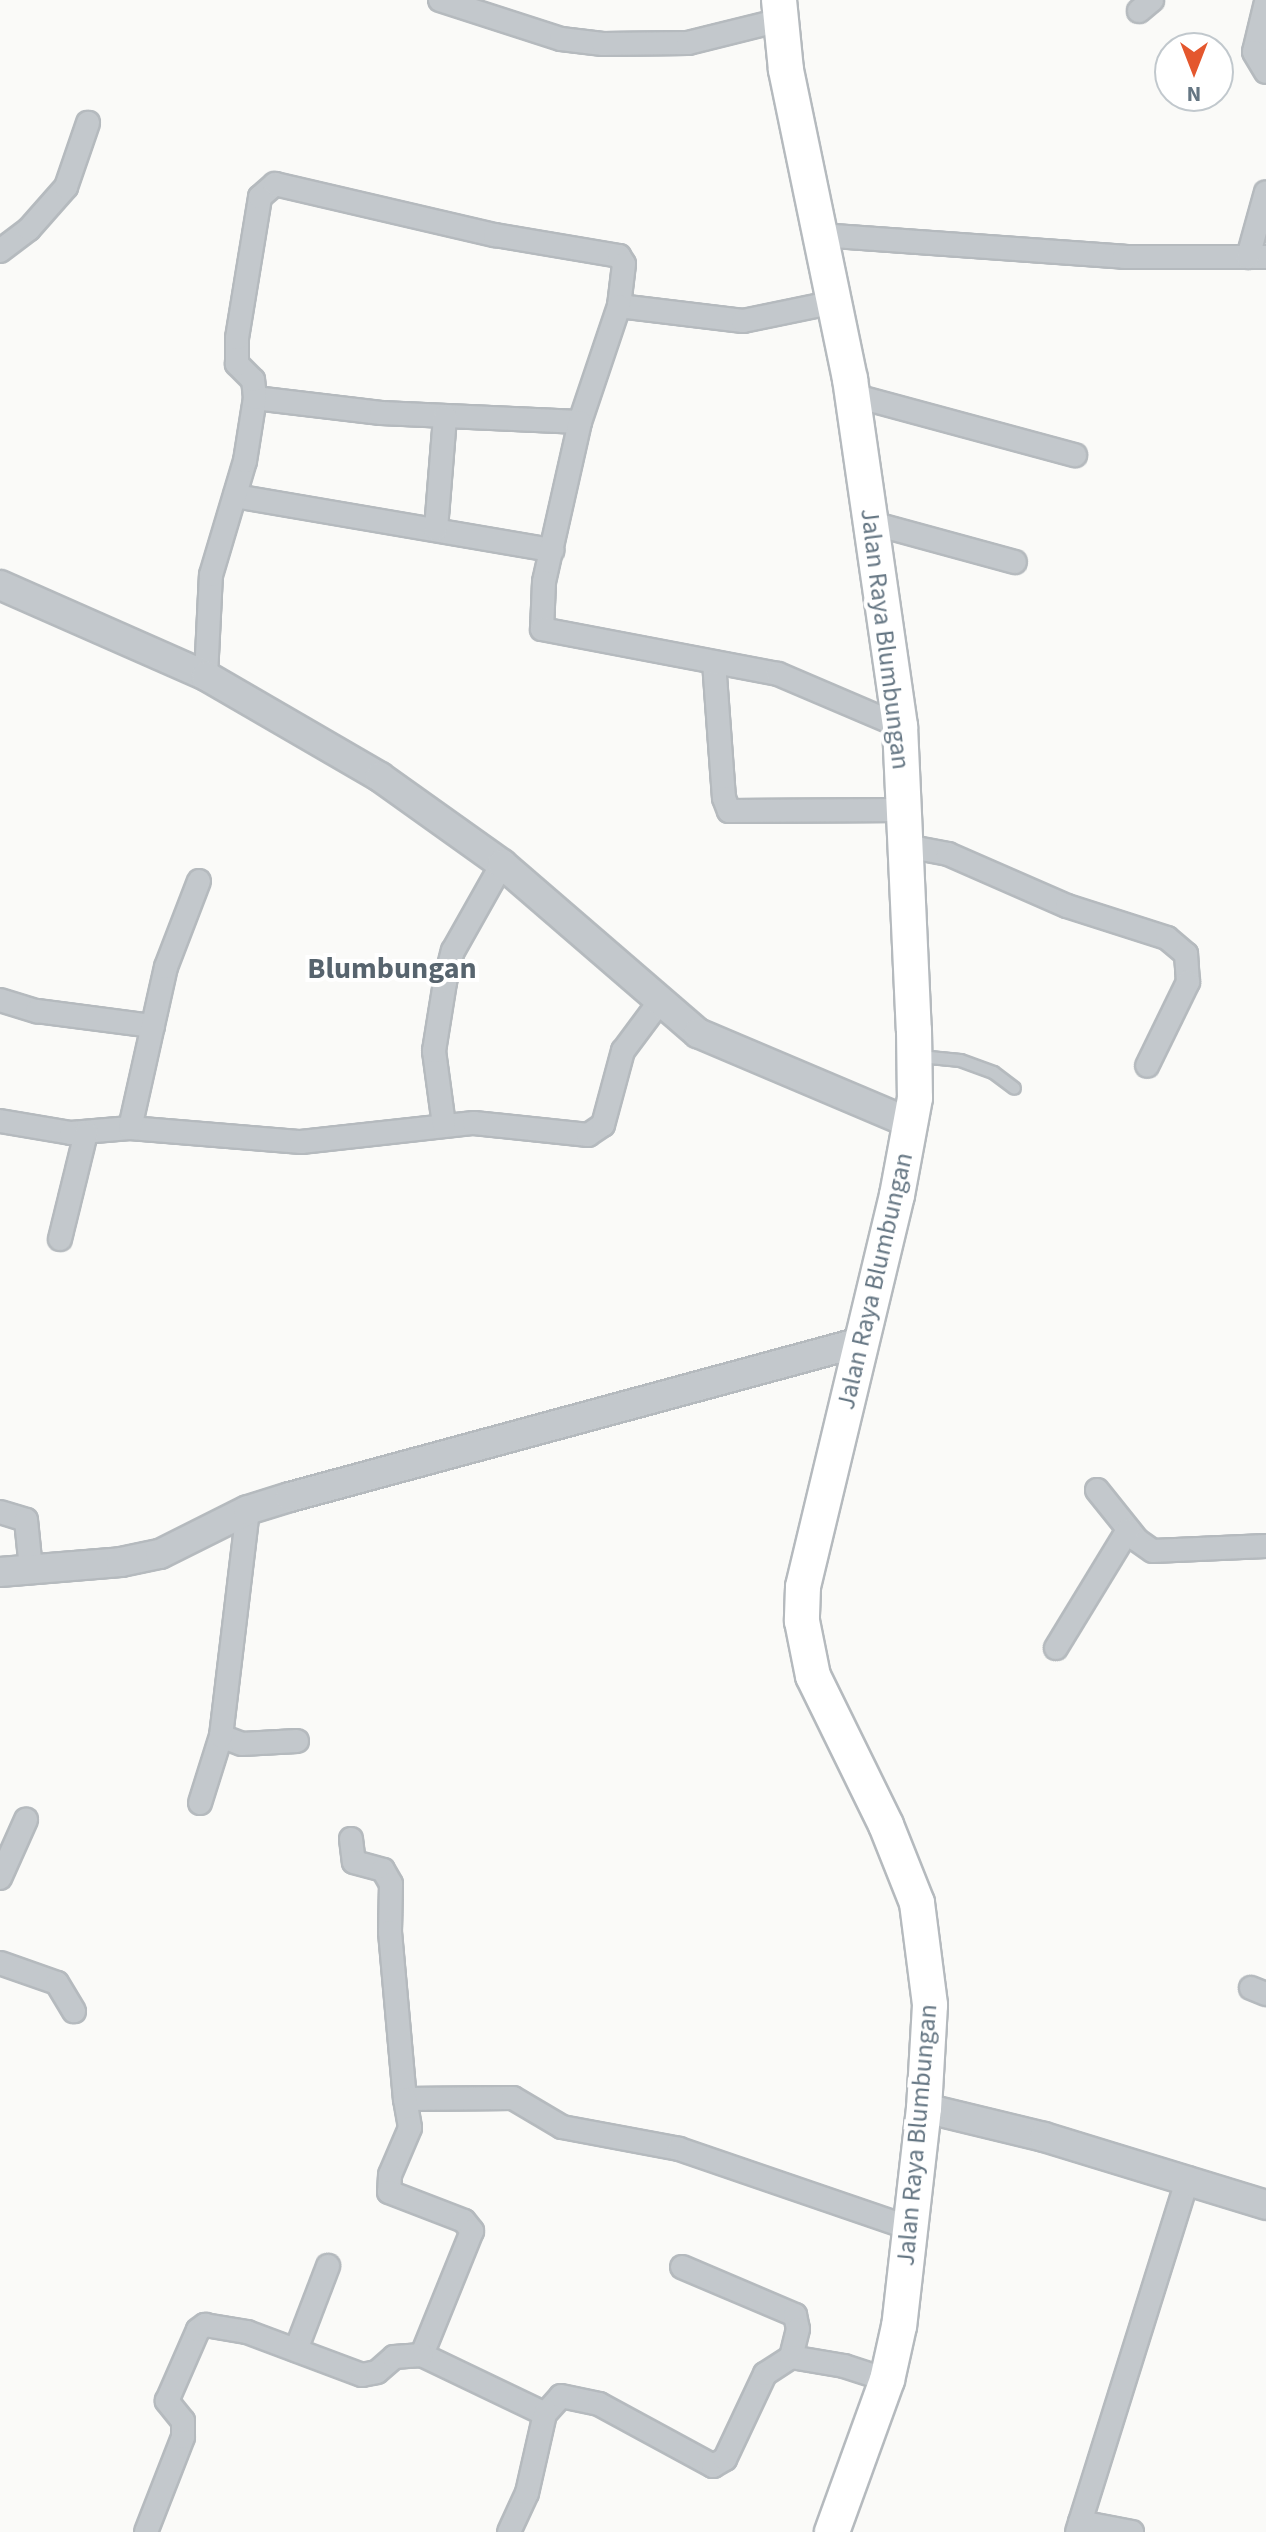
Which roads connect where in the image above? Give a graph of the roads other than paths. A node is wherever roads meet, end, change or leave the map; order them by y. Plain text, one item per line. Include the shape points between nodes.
1 (440, 0) edge
2 (1266, 2) edge
3 (780, 10) edge
4 (1266, 72) edge
5 (88, 123) dead end
6 (1266, 192) edge
7 (820, 235) junction
8 (0, 251) edge
9 (1257, 257) edge
10 (835, 302) junction
11 (619, 306) junction
12 (852, 395) junction
13 (255, 398) junction
14 (445, 417) junction
15 (580, 422) junction
16 (1075, 455) dead end
17 (235, 496) junction
18 (872, 523) junction
19 (436, 529) junction
20 (552, 550) junction
21 (1015, 562) dead end
22 (0, 585) edge
23 (714, 662) junction
24 (206, 676) junction
25 (900, 726) junction
26 (905, 810) junction
27 (906, 846) junction
28 (502, 864) junction
29 (199, 881) dead end
30 (0, 1000) edge
31 (658, 1004) junction
32 (153, 1026) junction
33 (915, 1056) junction
34 (1147, 1066) dead end
35 (1014, 1088) dead end
36 (0, 1121) edge
37 (912, 1124) junction
38 (444, 1125) junction
39 (130, 1128) junction
40 (86, 1133) junction
41 (60, 1239) dead end
42 (861, 1342) junction
43 (1097, 1490) dead end
44 (248, 1510) junction
45 (0, 1512) edge
46 (1128, 1530) junction
47 (1266, 1546) edge
48 (31, 1569) junction
49 (0, 1572) edge
50 (1056, 1648) dead end
51 (221, 1736) junction
52 (297, 1741) dead end
53 (200, 1803) dead end
54 (26, 1820) dead end
55 (351, 1839) dead end
56 (0, 1878) edge
57 (0, 1963) edge
58 (74, 2011) dead end
59 (405, 2099) junction
60 (924, 2108) junction
61 (1188, 2178) junction
62 (1266, 2205) edge
63 (912, 2229) junction
64 (328, 2266) dead end
65 (682, 2267) dead end
66 (296, 2350) junction
67 (422, 2355) junction
68 (791, 2357) junction
69 (887, 2380) junction
70 (545, 2414) junction
71 (1078, 2527) edge
72 (146, 2532) edge
73 (509, 2532) edge
74 (832, 2532) edge
75 (1132, 2532) edge

1 - 3 street via 561,39 603,44 688,43
2 - 4 street via 1254,52
3 - 7 main road, Jalan Raya Blumbungan
5 - 8 street via 66,187 29,229
6 - 9 street
7 - 9 street via 1124,257
7 - 10 main road, Jalan Raya Blumbungan
10 - 11 street via 743,321
10 - 12 main road, Jalan Raya Blumbungan
11 - 13 street via 624,264 619,256 495,235 272,184 260,197 235,352 237,364 253,380
11 - 15 street
12 - 16 street
12 - 18 main road, Jalan Raya Blumbungan
13 - 14 street
13 - 17 street
14 - 15 street
14 - 19 street
15 - 20 street
17 - 19 street
17 - 24 street via 211,575
18 - 21 street
18 - 25 main road, Jalan Raya Blumbungan
19 - 20 street
20 - 23 street via 541,616 544,630
22 - 24 street
23 - 25 street via 778,674
23 - 26 street via 729,811
24 - 28 street via 380,777
25 - 26 main road, Jalan Raya Blumbungan
26 - 27 main road, Jalan Raya Blumbungan
27 - 33 main road, Jalan Raya Blumbungan
27 - 34 street via 948,854 1067,906 1167,938 1186,954 1188,982
28 - 31 street
28 - 38 street via 453,951 445,982 434,1051
29 - 32 street via 172,946
30 - 32 street via 37,1011
31 - 37 street via 733,1051
31 - 38 street via 623,1051 598,1132
32 - 39 street
33 - 35 lane via 960,1060 993,1072
33 - 37 main road, Jalan Raya Blumbungan
36 - 40 street
37 - 42 main road, Jalan Raya Blumbungan
38 - 39 street via 417,1133 301,1142
39 - 40 street
40 - 41 street
42 - 44 street
42 - 60 main road, Jalan Raya Blumbungan via 808,1552 802,1621 813,1676 886,1825 917,1903 930,2005
43 - 46 street
44 - 48 street via 160,1554
44 - 51 street
45 - 48 street via 26,1520
46 - 47 street via 1143,1546 1166,1553
46 - 50 street
48 - 49 street
51 - 52 street via 242,1744
51 - 53 street
54 - 56 street
55 - 59 street via 354,1862 383,1870 391,1884 390,1932
57 - 58 street via 57,1983
59 - 63 street via 513,2098 562,2127 679,2149
59 - 67 street via 410,2128 390,2175 389,2192 464,2221 472,2231
60 - 61 street
60 - 63 main road, Jalan Raya Blumbungan
61 - 62 street
61 - 71 street
63 - 69 main road, Jalan Raya Blumbungan
64 - 66 street
65 - 68 street via 795,2315 798,2329
66 - 67 street via 368,2375 394,2357
66 - 72 street via 213,2324 198,2330 167,2401 183,2421 183,2437
67 - 70 street
68 - 69 street via 821,2360
68 - 70 street via 765,2374 725,2459 713,2466 599,2404 561,2396
69 - 74 main road, Jalan Raya Blumbungan
70 - 73 street via 527,2493
71 - 75 street

